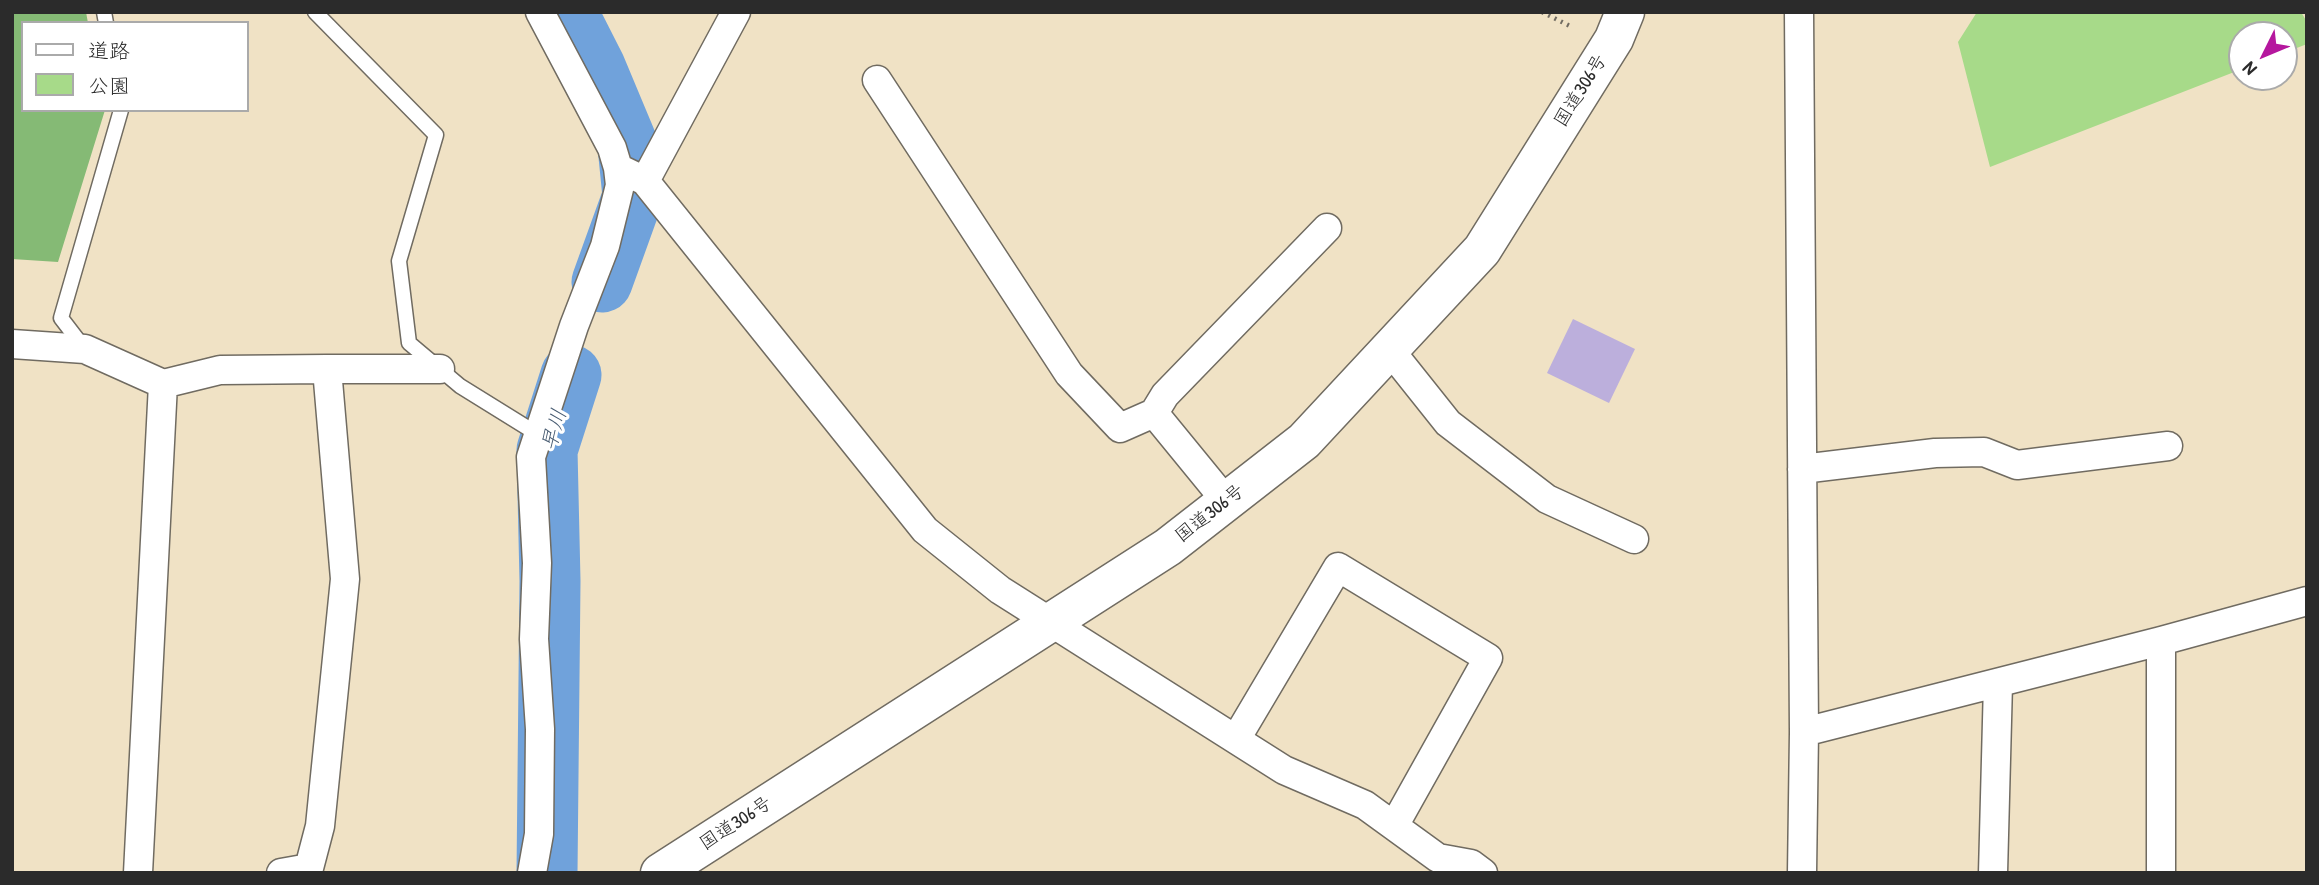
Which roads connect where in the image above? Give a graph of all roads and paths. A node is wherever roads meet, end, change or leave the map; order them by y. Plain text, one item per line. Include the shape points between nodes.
1 (316, 12) edge
2 (540, 12) edge
3 (736, 12) edge
4 (1542, 12) edge
5 (1625, 12) edge
6 (1799, 12) edge
7 (1570, 26) dead end
8 (877, 80) dead end
9 (120, 112) edge
10 (631, 174) junction
11 (1327, 228) dead end
12 (12, 344) edge
13 (85, 349) junction
14 (1389, 349) junction
15 (327, 369) junction
16 (440, 369) junction
17 (163, 384) junction
18 (1154, 413) junction
19 (539, 435) junction
20 (2168, 446) dead end
21 (1802, 468) junction
22 (1226, 501) junction
23 (1634, 539) dead end
24 (2307, 601) edge
25 (1052, 622) junction
26 (2161, 641) junction
27 (1998, 682) junction
28 (1804, 732) junction
29 (1236, 740) junction
30 (1394, 826) junction
31 (1434, 865) edge
32 (138, 873) edge
33 (281, 873) edge
34 (532, 873) edge
35 (660, 873) edge
36 (1483, 873) edge
37 (1802, 873) edge
38 (1993, 873) edge
39 (2161, 873) edge

1 - 16 lane via 436,135 399,261 409,343
2 - 10 street via 612,148
3 - 10 street
4 - 7 path
5 - 14 highway, 国道306号 via 1614,39 1482,250
6 - 21 street
8 - 18 street via 1069,374 1120,428
9 - 13 lane via 61,318
10 - 19 street via 620,185 605,246
10 - 25 street via 925,530 1000,590
11 - 18 street via 1165,395
12 - 13 street
13 - 17 street
14 - 22 highway, 国道306号 via 1304,441
14 - 23 street via 1448,423 1547,499
15 - 16 street
15 - 17 street via 220,370
15 - 33 street via 345,579 320,826 309,868
16 - 19 lane
17 - 32 street
18 - 22 street
19 - 34 street via 531,457 540,729 539,834
20 - 21 street via 2017,464 1984,452
21 - 28 street
22 - 25 highway, 国道306号 via 1168,547
24 - 26 street
25 - 29 street
25 - 35 highway, 国道306号
26 - 27 street
26 - 39 street
27 - 28 street
27 - 38 street
28 - 37 street
29 - 30 street via 1284,770 1365,804
29 - 30 street via 1338,567 1488,658
30 - 31 street
31 - 36 street via 1471,864

